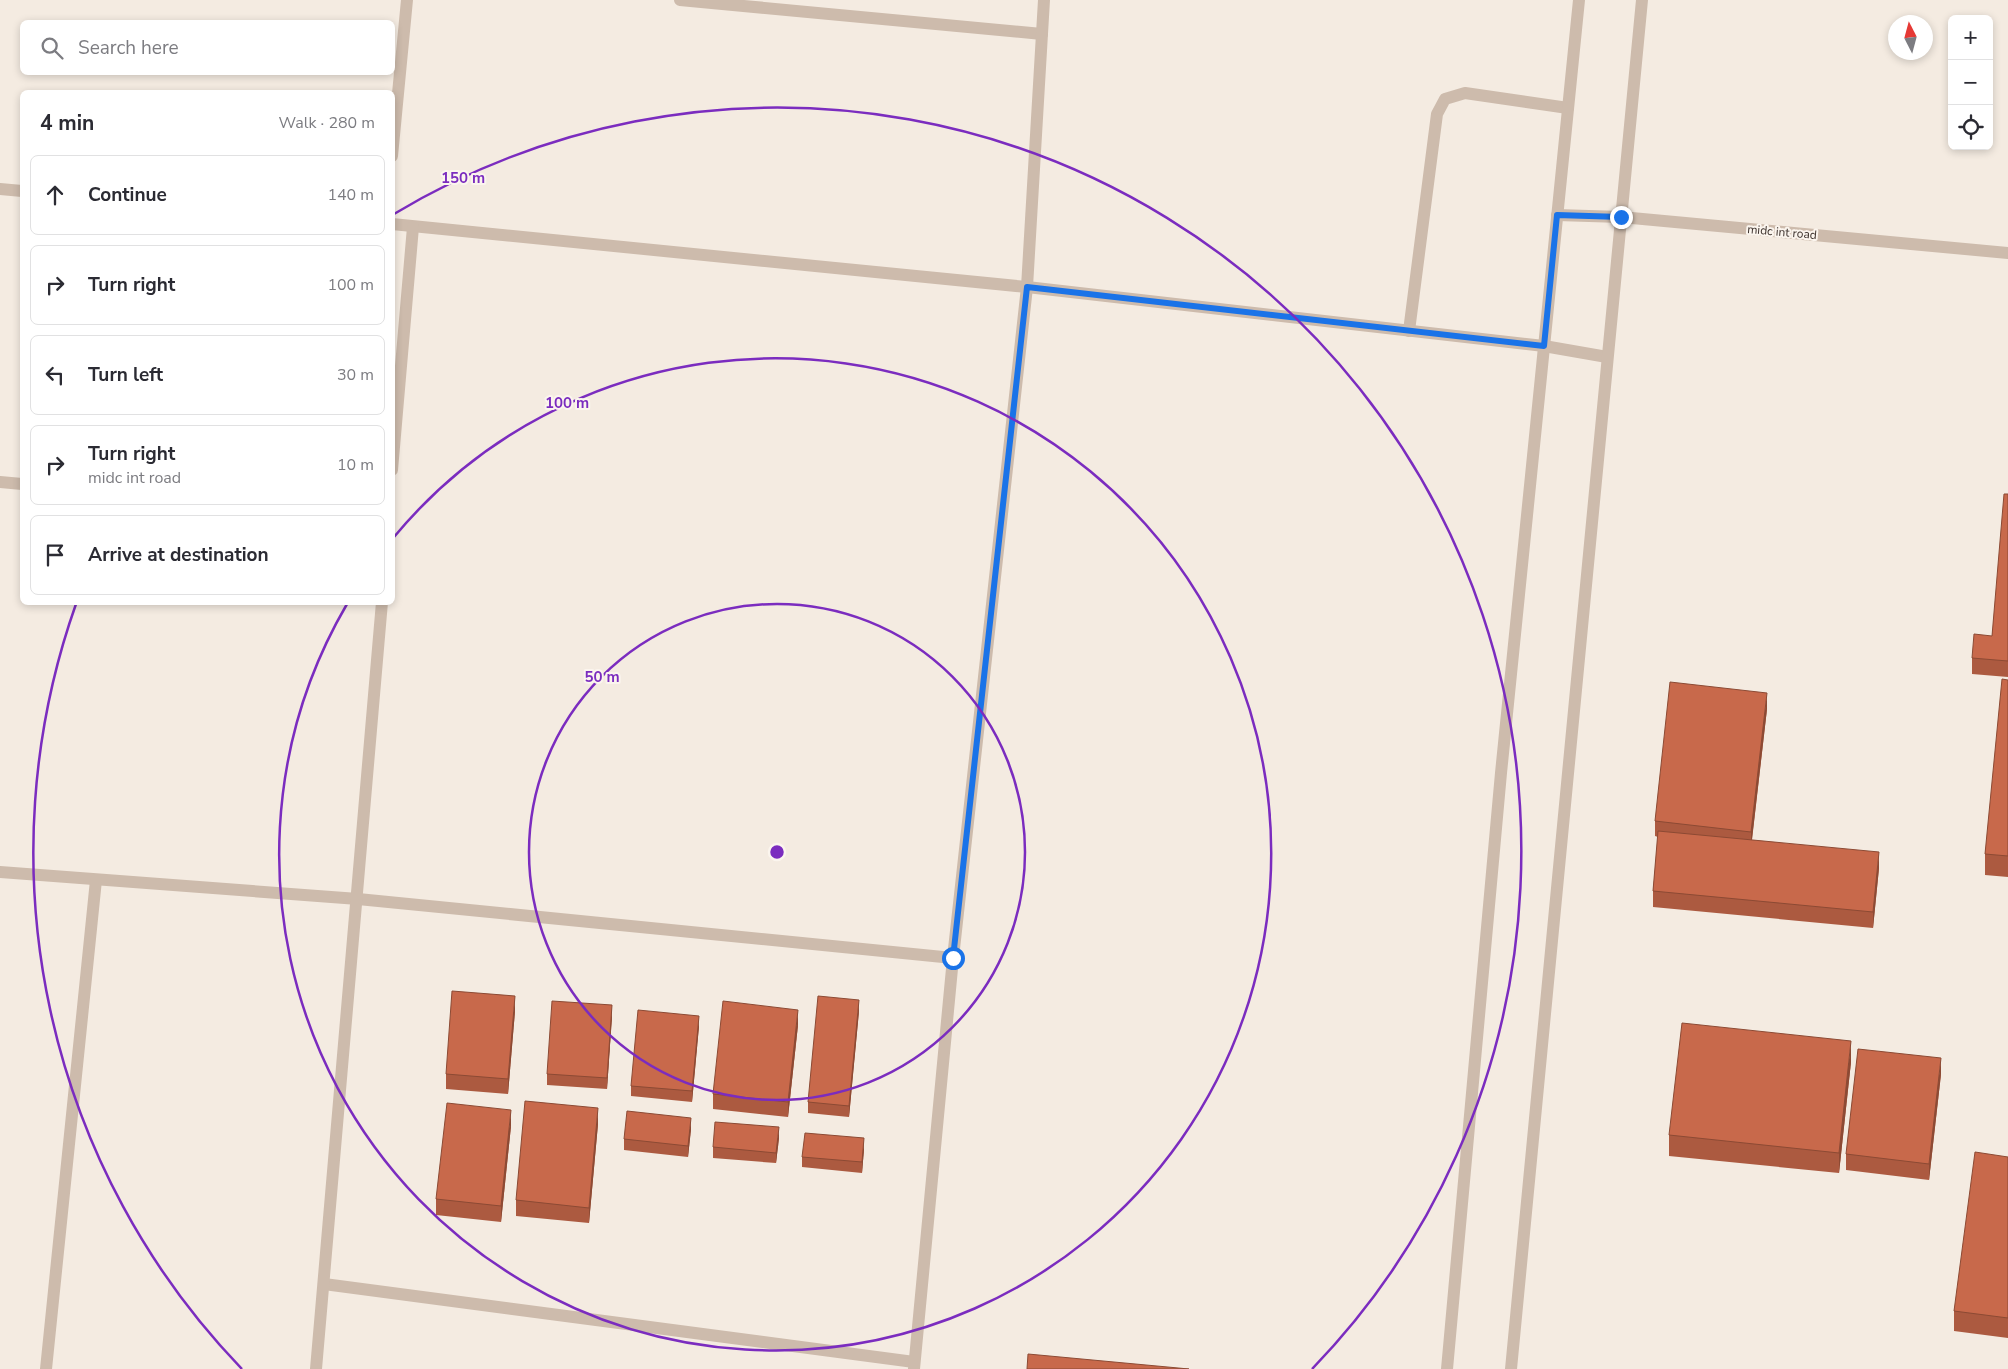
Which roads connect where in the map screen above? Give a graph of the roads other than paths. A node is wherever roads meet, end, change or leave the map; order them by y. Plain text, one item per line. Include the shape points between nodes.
1 (407, 0) edge
2 (680, 0) edge
3 (1044, 0) edge
4 (1579, 0) edge
5 (1642, 0) edge
6 (1042, 34) junction
7 (1568, 108) junction
8 (395, 125) edge
9 (0, 189) edge
10 (20, 191) edge
11 (1557, 215) junction
12 (1621, 217) junction
13 (395, 224) edge
14 (413, 227) junction
15 (2008, 253) edge
16 (1027, 287) junction
17 (1409, 331) junction
18 (1544, 346) junction
19 (1607, 357) junction
20 (395, 435) edge
21 (0, 482) edge
22 (20, 484) edge
23 (382, 605) edge
24 (0, 872) edge
25 (96, 880) junction
26 (358, 899) junction
27 (953, 958) junction
28 (324, 1284) junction
29 (914, 1366) edge
30 (46, 1369) edge
31 (316, 1369) edge
32 (1447, 1369) edge
33 (1511, 1369) edge

1 - 8 street
2 - 6 street
3 - 6 street
4 - 7 street
5 - 12 street
6 - 16 street
7 - 11 street
7 - 17 street via 1465,93 1445,99 1437,114
9 - 10 street
11 - 12 street, midc int road
11 - 18 street
12 - 15 street, midc int road
12 - 19 street
13 - 14 street
14 - 16 street
14 - 20 street
16 - 17 street
16 - 27 street
17 - 18 street
18 - 19 street
18 - 32 street via 1501,772
19 - 33 street
21 - 22 street
23 - 26 street
24 - 25 street
25 - 26 street
25 - 30 street
26 - 27 street
26 - 28 street
27 - 29 street
28 - 29 street
28 - 31 street

